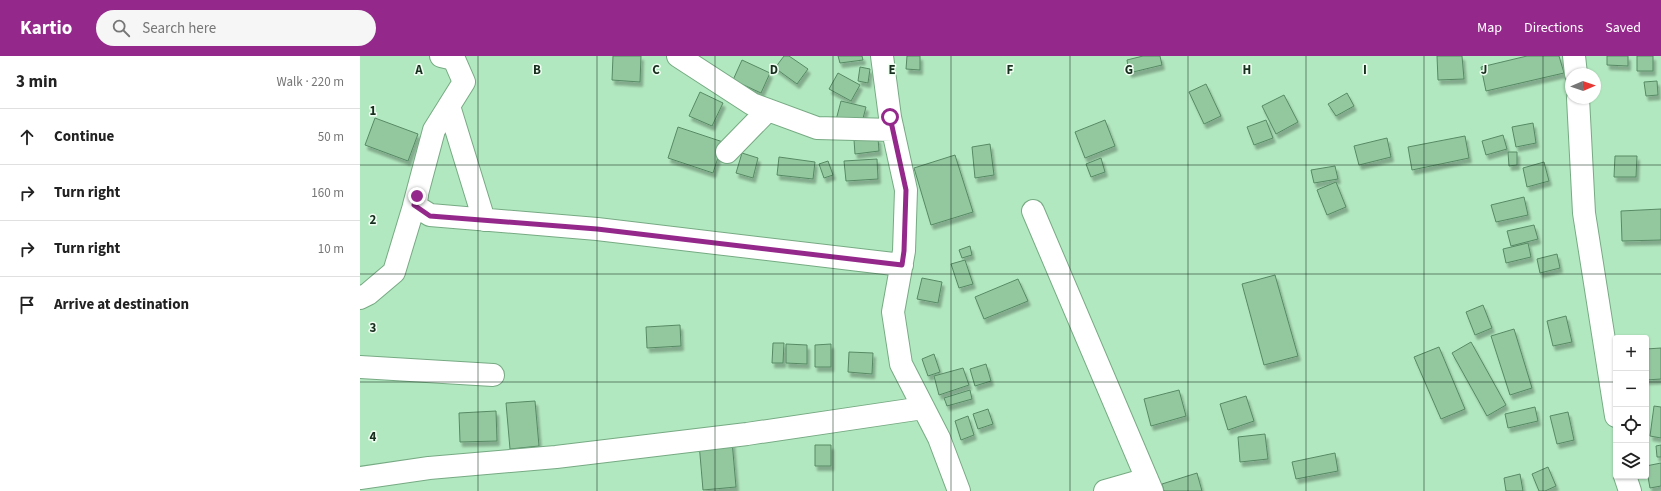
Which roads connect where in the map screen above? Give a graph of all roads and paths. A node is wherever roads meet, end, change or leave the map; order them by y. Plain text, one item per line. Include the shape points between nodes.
1 (442, 56) edge
2 (678, 56) edge
3 (882, 56) edge
4 (1574, 56) edge
5 (1575, 68) edge
6 (1578, 104) edge
7 (449, 106) junction
8 (768, 110) junction
9 (893, 130) junction
10 (727, 152) dead end
11 (417, 196) junction
12 (1033, 211) dead end
13 (484, 220) junction
14 (902, 265) junction
15 (360, 298) edge
16 (360, 367) edge
17 (493, 375) dead end
18 (1615, 407) edge
19 (923, 408) junction
20 (360, 478) edge
21 (1626, 479) edge
22 (1150, 485) edge
23 (959, 491) edge
24 (1105, 491) edge
25 (1630, 491) edge

1 - 7 street via 454,59 464,82
2 - 8 street via 752,104
3 - 9 street
4 - 5 street
6 - 18 street via 1584,213
7 - 11 street via 434,130
7 - 13 street
8 - 9 street via 817,128
8 - 10 street
9 - 14 street via 906,190
11 - 13 street via 414,205 430,216
11 - 15 street via 394,272
12 - 22 street
13 - 14 street via 597,229
14 - 19 street via 893,312 901,364
16 - 17 street
19 - 20 street via 739,435 556,457 429,468
19 - 23 street via 939,438
21 - 25 street
22 - 24 street

